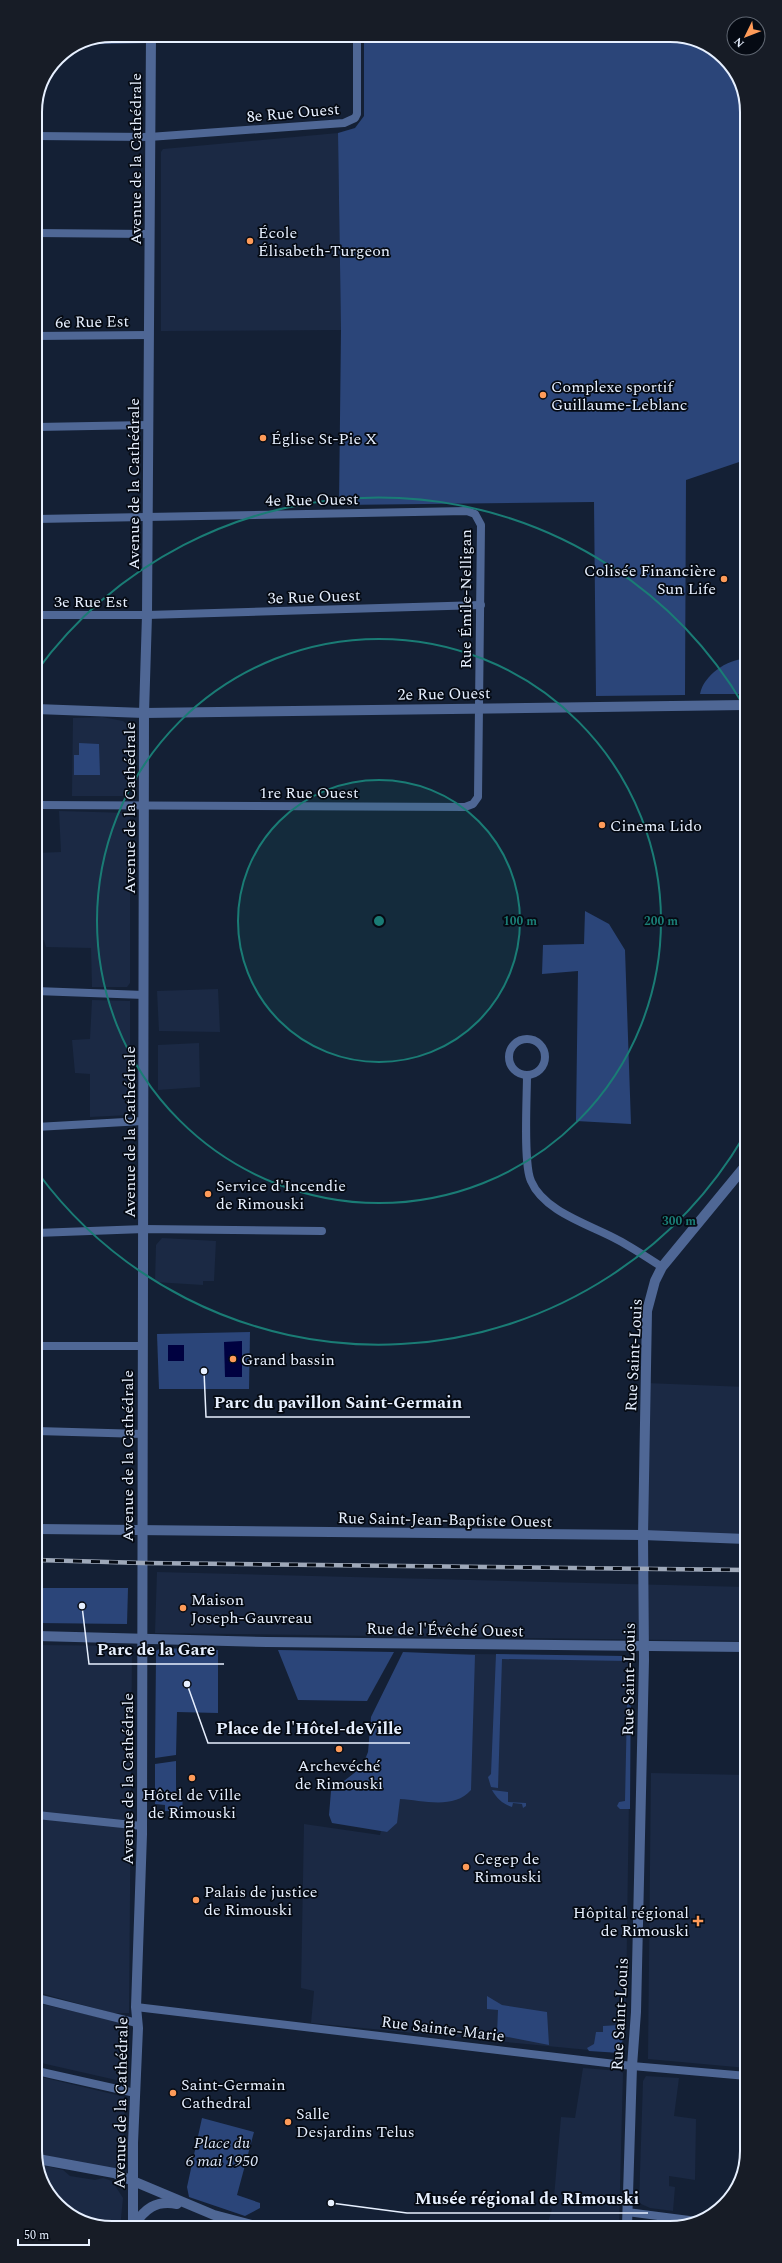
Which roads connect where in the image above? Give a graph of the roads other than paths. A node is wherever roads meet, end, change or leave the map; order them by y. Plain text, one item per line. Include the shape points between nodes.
1 (151, 42) edge
2 (357, 42) edge
3 (42, 136) edge
4 (149, 137) junction
5 (42, 233) edge
6 (149, 234) junction
7 (149, 335) junction
8 (42, 336) edge
9 (148, 425) junction
10 (42, 427) edge
11 (475, 514) joint
12 (148, 516) junction
13 (42, 519) edge
14 (481, 605) junction
15 (42, 614) edge
16 (147, 615) junction
17 (740, 705) edge
18 (479, 708) junction
19 (42, 709) edge
20 (144, 713) junction
21 (472, 804) joint
22 (42, 805) edge
23 (144, 806) junction
24 (42, 991) edge
25 (144, 995) junction
26 (527, 1075) junction
27 (143, 1121) junction
28 (42, 1127) edge
29 (740, 1172) edge
30 (144, 1230) junction
31 (322, 1231) dead end
32 (42, 1233) edge
33 (662, 1267) junction
34 (42, 1346) edge
35 (142, 1346) junction
36 (42, 1431) edge
37 (143, 1434) junction
38 (42, 1529) edge
39 (143, 1530) junction
40 (643, 1535) junction
41 (740, 1539) edge
42 (42, 1636) edge
43 (142, 1638) junction
44 (644, 1646) junction
45 (740, 1647) edge
46 (42, 1816) edge
47 (142, 1826) junction
48 (42, 1999) edge
49 (136, 2007) junction
50 (137, 2023) junction
51 (632, 2066) junction
52 (42, 2072) edge
53 (740, 2075) edge
54 (136, 2093) junction
55 (43, 2160) edge
56 (133, 2182) junction
57 (189, 2206) junction
58 (627, 2212) junction
59 (684, 2219) edge
60 (133, 2221) edge
61 (137, 2221) edge
62 (236, 2221) edge
63 (627, 2221) edge

1 - 4 street, Avenue de la Cathédrale
2 - 4 street, 8e Rue Ouest via 357,114 352,120 344,123
3 - 4 street, 8e Rue Ouest
4 - 6 street, Avenue de la Cathédrale
5 - 6 street
6 - 7 street, Avenue de la Cathédrale
7 - 8 street, 6e Rue Est
7 - 9 street, Avenue de la Cathédrale
9 - 10 street
9 - 12 street, Avenue de la Cathédrale
11 - 12 street, 4e Rue Ouest via 467,510
11 - 14 street, Rue Émile-Nelligan via 481,525
12 - 13 street, 4e Rue Ouest
12 - 16 street, Avenue de la Cathédrale
14 - 16 street, 3e Rue Ouest
14 - 18 street, Rue Émile-Nelligan
15 - 16 street, 3e Rue Est
16 - 20 street, Avenue de la Cathédrale
17 - 18 street, 2e Rue Ouest
18 - 20 street, 2e Rue Ouest
18 - 21 street, Rue Émile-Nelligan via 478,797
19 - 20 street, 2e Rue Ouest
20 - 23 street, Avenue de la Cathédrale
21 - 23 street, 1re Rue Ouest via 465,807
22 - 23 street, 1re Rue Ouest
23 - 25 street, Avenue de la Cathédrale
24 - 25 street
25 - 27 street, Avenue de la Cathédrale
26 - 26 street via 538,1072 546,1057 539,1042 528,1038 516,1042 512,1047 510,1059 515,1070
26 - 33 street via 528,1171 536,1191 574,1219 617,1239
27 - 28 street
27 - 30 street, Avenue de la Cathédrale
29 - 33 street, Rue Saint-Louis
30 - 31 street
30 - 32 street
30 - 35 street, Avenue de la Cathédrale
33 - 40 street, Rue Saint-Louis via 655,1281 647,1311
34 - 35 street
35 - 37 street, Avenue de la Cathédrale
36 - 37 street
37 - 39 street, Avenue de la Cathédrale
38 - 39 street, Rue Saint-Jean-Baptiste Ouest
39 - 40 street, Rue Saint-Jean-Baptiste Ouest
39 - 43 street, Avenue de la Cathédrale
40 - 41 street, Rue Saint-Jean-Baptiste Ouest
40 - 44 street, Rue Saint-Louis
42 - 43 street, Rue de l'Évêché Ouest
43 - 44 street, Rue de l'Évêché Ouest via 267,1642
43 - 47 street, Avenue de la Cathédrale
44 - 45 street, Rue de l'Évêché Ouest
44 - 51 street, Rue Saint-Louis via 636,2012
46 - 47 street
47 - 49 street, Avenue de la Cathédrale
48 - 50 street
49 - 50 street, Avenue de la Cathédrale
49 - 51 street, Rue Sainte-Marie
50 - 54 street, Avenue de la Cathédrale
51 - 53 street, Rue Sainte-Marie
51 - 58 street, Rue Saint-Louis
52 - 54 street
54 - 56 street, Avenue de la Cathédrale via 132,2143
55 - 56 street via 114,2173
56 - 57 street via 148,2186
56 - 60 street, Avenue de la Cathédrale
57 - 61 street via 163,2202 151,2206
57 - 62 street
58 - 59 street
58 - 63 street, Rue Saint-Louis

